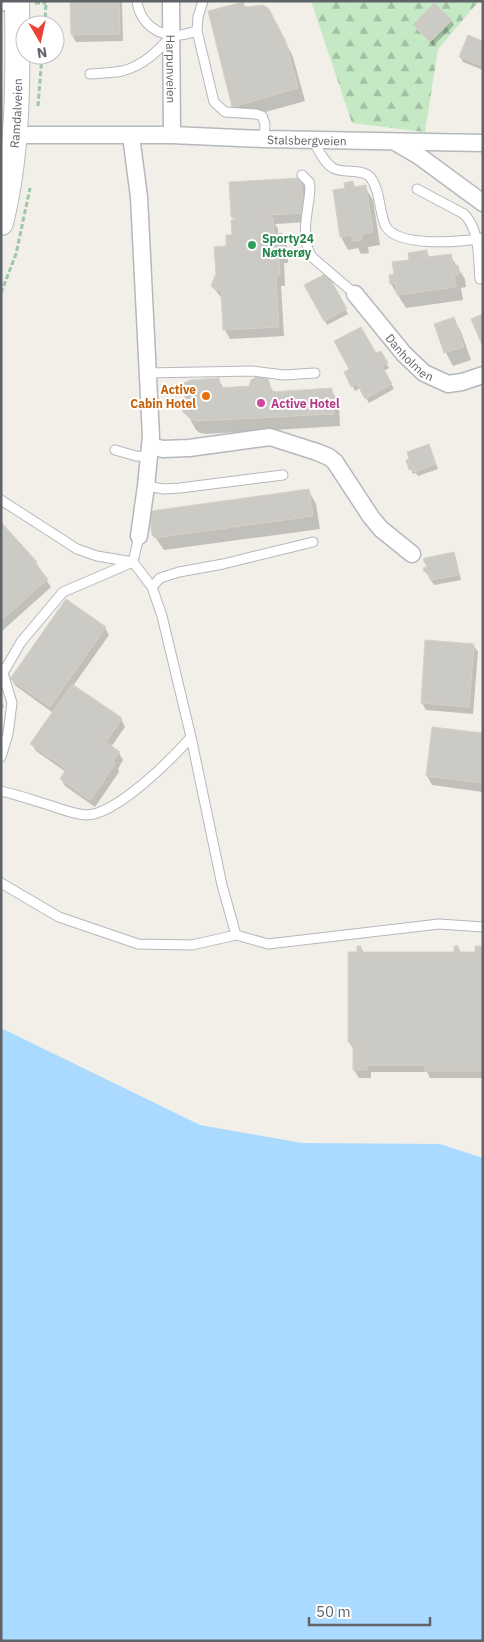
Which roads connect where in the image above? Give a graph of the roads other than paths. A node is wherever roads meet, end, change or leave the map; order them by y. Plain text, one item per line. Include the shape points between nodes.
1 (137, 1) edge
2 (171, 1) edge
3 (203, 1) edge
4 (12, 2) edge
5 (197, 31) junction
6 (171, 36) junction
7 (90, 74) dead end
8 (16, 135) junction
9 (172, 135) junction
10 (131, 136) junction
11 (264, 139) junction
12 (313, 140) junction
13 (396, 142) junction
14 (483, 143) edge
15 (302, 175) dead end
16 (417, 189) dead end
17 (483, 203) edge
18 (1, 222) edge
19 (479, 239) edge
20 (480, 279) dead end
21 (355, 294) joint
22 (147, 373) junction
23 (315, 373) dead end
24 (483, 375) edge
25 (115, 450) dead end
26 (150, 451) junction
27 (283, 475) dead end
28 (146, 486) junction
29 (1, 500) edge
30 (139, 536) joint
31 (313, 542) dead end
32 (412, 554) dead end
33 (133, 562) junction
34 (152, 587) junction
35 (192, 737) junction
36 (1, 756) edge
37 (1, 790) edge
38 (1, 883) edge
39 (483, 927) edge
40 (236, 935) junction

1 - 6 lane via 138,12 148,26
2 - 6 street, Harpunveien
3 - 5 lane
4 - 8 main road, Ramdalveien via 18,51
5 - 6 lane
5 - 11 lane via 214,102 226,112 262,116 266,132
6 - 7 lane via 156,53 123,71
6 - 9 street, Harpunveien
8 - 10 street, Stalsbergveien
8 - 18 main road, Ramdalveien
9 - 10 street, Stalsbergveien
9 - 11 street, Stalsbergveien
10 - 22 street via 139,197
11 - 12 street, Stalsbergveien
12 - 13 street, Stalsbergveien
12 - 19 lane via 332,168 369,177 385,224 400,238 414,242
13 - 14 street, Stalsbergveien
13 - 17 street
15 - 21 lane via 310,188 307,249
16 - 19 lane via 464,214
19 - 20 lane
21 - 24 street, Danholmen via 404,354 424,373 448,384
22 - 23 lane
22 - 26 street
25 - 26 lane via 136,456
26 - 28 street
26 - 32 street via 270,437 317,452 335,462 381,529
27 - 28 lane via 180,488
28 - 30 street
29 - 33 lane via 77,549
30 - 33 lane
31 - 34 lane via 172,574 160,578
33 - 34 lane
33 - 36 lane via 63,592 21,642 3,674 12,703
34 - 35 lane
35 - 37 lane via 147,781 97,813 73,813
35 - 40 lane via 222,885
38 - 40 lane via 59,918 138,944 192,945
39 - 40 lane via 440,924 268,944

